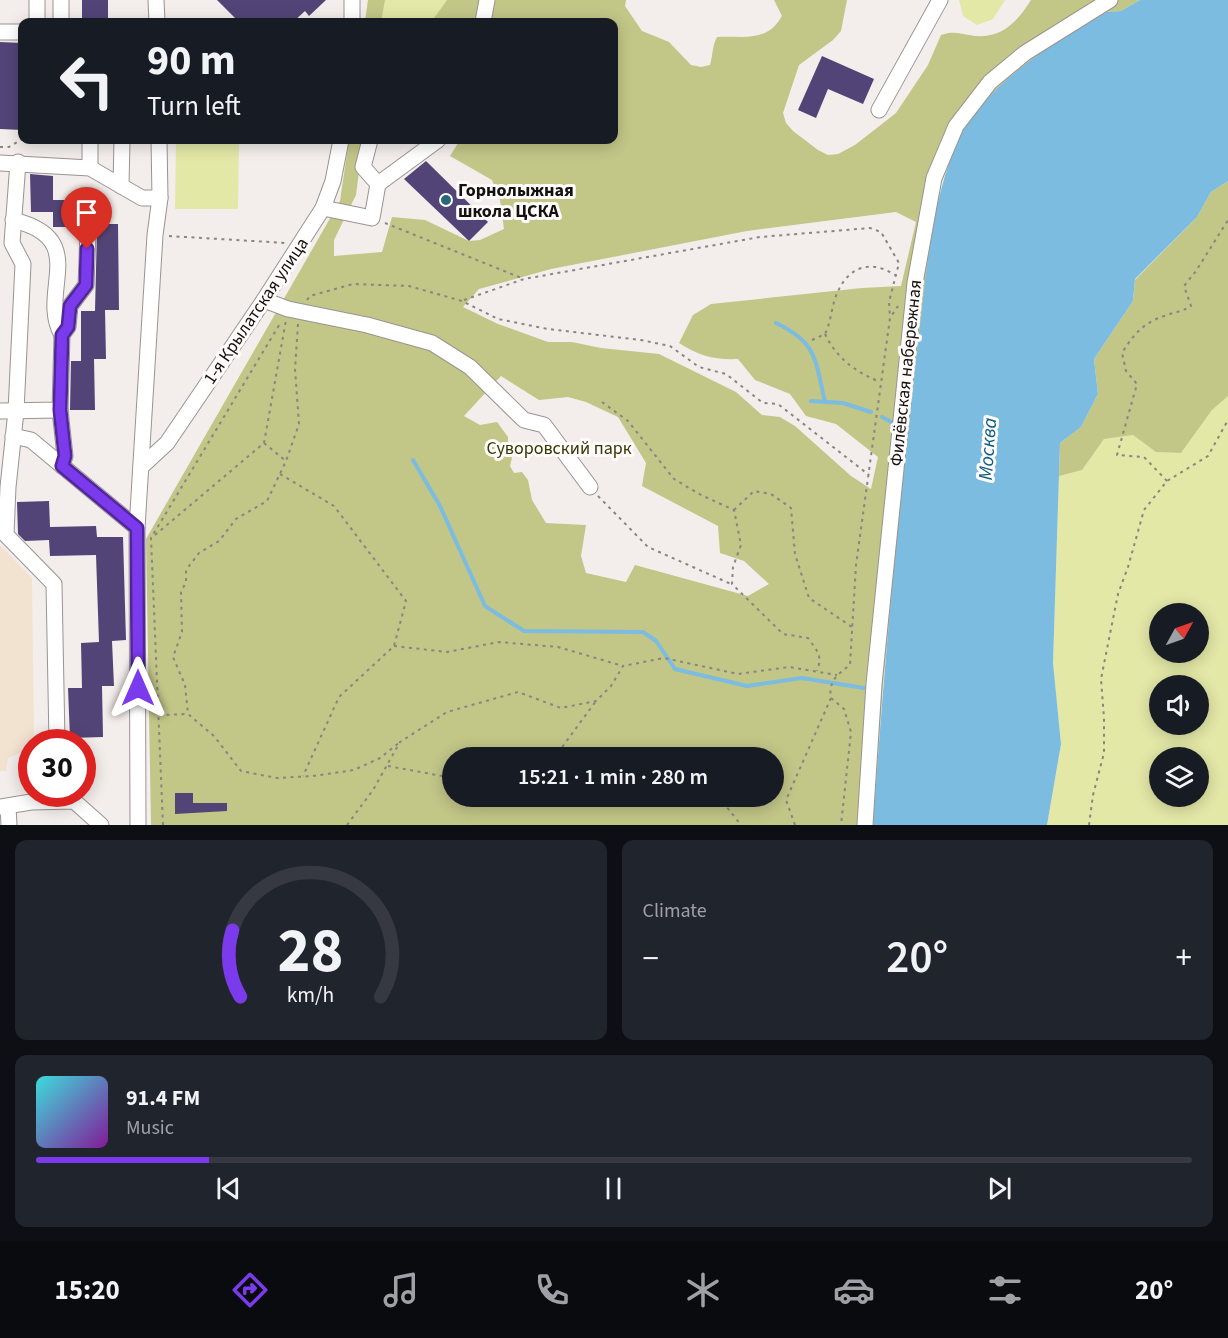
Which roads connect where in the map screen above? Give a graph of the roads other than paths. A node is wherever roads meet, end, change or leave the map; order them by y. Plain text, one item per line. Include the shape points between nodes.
1 (37, 0) edge
2 (61, 0) edge
3 (156, 0) edge
4 (352, 0) edge
5 (487, 0) edge
6 (940, 0) edge
7 (1110, 0) edge
8 (37, 18) edge
9 (61, 18) edge
10 (157, 18) edge
11 (352, 18) edge
12 (484, 18) edge
13 (0, 32) edge
14 (18, 32) edge
15 (879, 110) dead end
16 (90, 144) edge
17 (122, 144) edge
18 (159, 144) edge
19 (340, 144) edge
20 (369, 144) edge
21 (433, 144) edge
22 (18, 162) junction
23 (0, 163) edge
24 (90, 168) junction
25 (378, 184) junction
26 (121, 186) junction
27 (160, 198) junction
28 (322, 208) junction
29 (14, 220) junction
30 (88, 232) dead end
31 (264, 300) junction
32 (62, 335) junction
33 (60, 410) junction
34 (0, 411) edge
35 (16, 411) junction
36 (13, 436) junction
37 (62, 466) junction
38 (141, 467) junction
39 (590, 488) road end
40 (137, 528) junction
41 (57, 729) edge
42 (4, 807) edge
43 (82, 807) edge
44 (9, 825) edge
45 (101, 825) edge
46 (138, 825) edge
47 (864, 825) edge

1 - 8 street
2 - 9 street
3 - 10 street
4 - 11 street
5 - 12 street
6 - 15 street
7 - 47 street, Филёвская набережная via 1025,52 990,82 956,126 934,178 915,283 874,684
13 - 14 street
16 - 24 street
17 - 26 street
18 - 27 street
19 - 28 street, 1-я Крылатская улица via 333,181
20 - 25 street via 363,167
21 - 25 street
22 - 23 street
22 - 24 street
22 - 29 street
24 - 26 street
25 - 28 street via 372,218
26 - 27 street via 142,198
27 - 38 street
28 - 31 street, 1-я Крылатская улица
29 - 32 street via 27,223 52,241 58,254 55,323
29 - 35 street via 12,243 23,264
30 - 32 street via 86,285 70,306 68,327
31 - 38 street, 1-я Крылатская улица via 167,443
31 - 39 street via 432,343 470,367 524,420 544,425
32 - 33 street
33 - 35 street
33 - 37 street via 65,456
34 - 35 street
35 - 36 street
36 - 37 street via 31,440
36 - 41 street via 6,535 54,584
37 - 40 street
38 - 40 street
40 - 46 street
42 - 44 street
43 - 45 street

